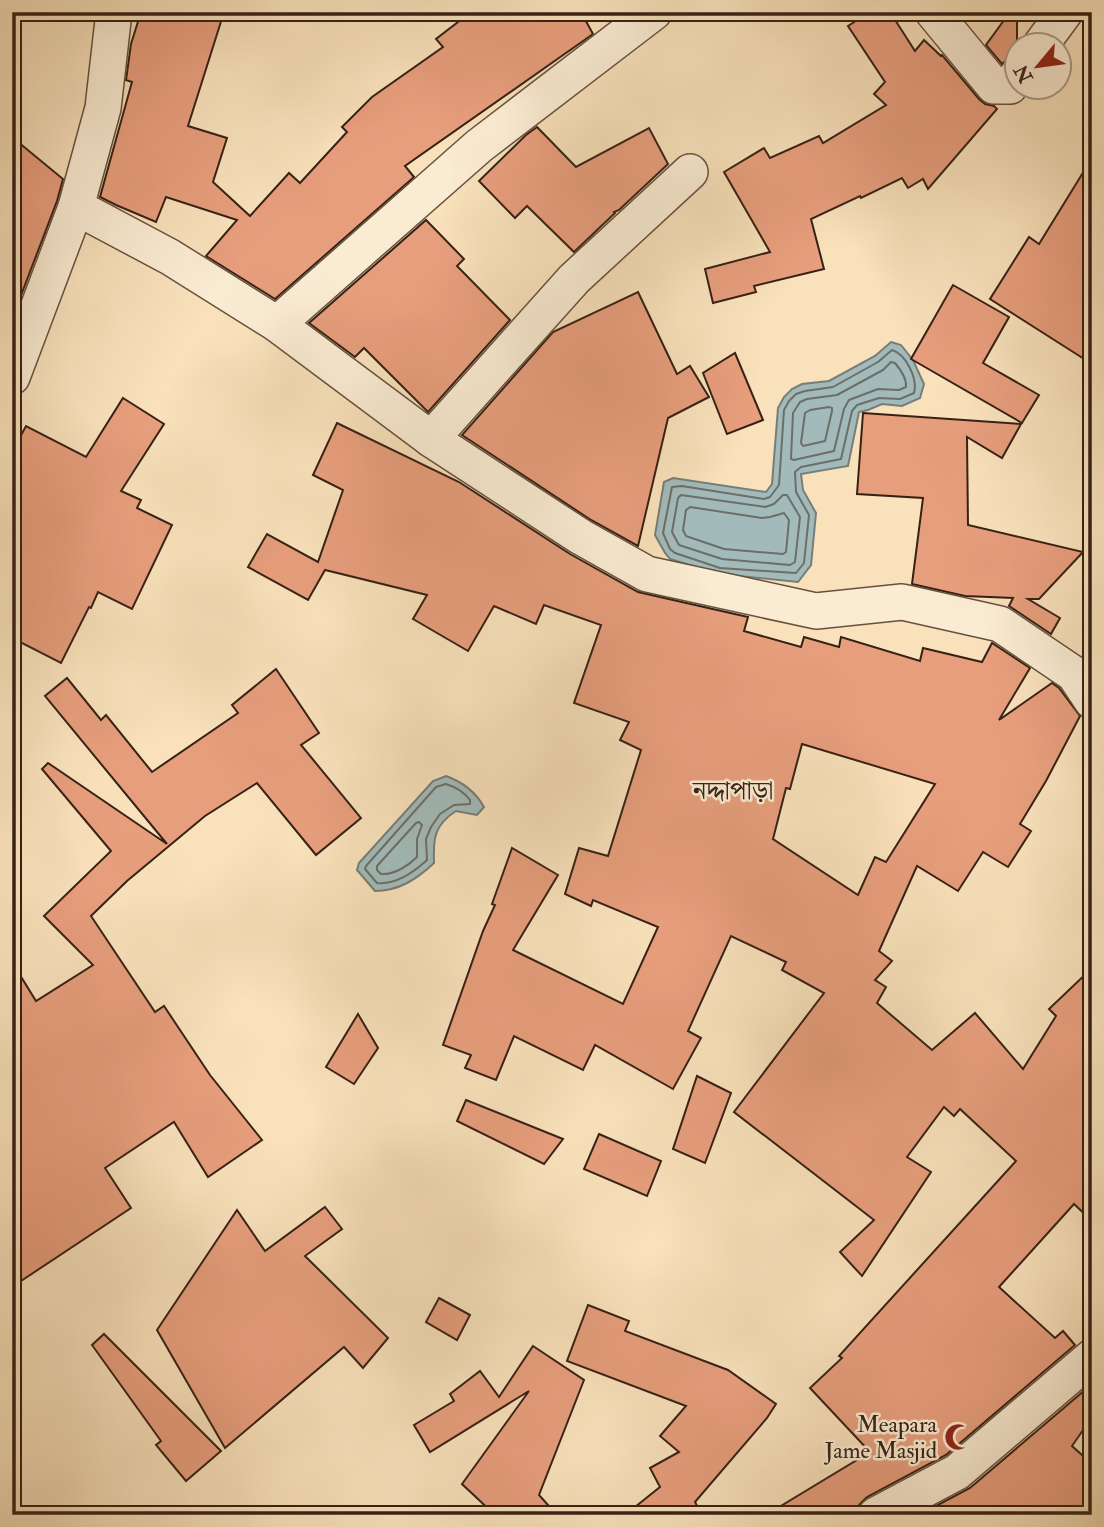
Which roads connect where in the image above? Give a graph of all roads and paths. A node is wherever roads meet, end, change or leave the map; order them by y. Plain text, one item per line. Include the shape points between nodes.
1 (114, 12) edge
2 (654, 12) edge
3 (933, 12) edge
4 (1065, 12) edge
5 (1050, 32) edge
6 (1002, 86) edge
7 (690, 172) dead end
8 (76, 207) junction
9 (277, 324) junction
10 (12, 377) edge
11 (431, 439) junction
12 (1092, 701) edge
13 (1092, 1357) edge
14 (876, 1515) edge

1 - 8 street via 103,108
2 - 9 street via 480,146
3 - 6 street via 994,86
4 - 5 street
7 - 11 street via 574,279
8 - 9 street via 170,257
8 - 10 street
9 - 11 street
11 - 12 street via 581,537 647,574 816,611 902,602 1000,624 1074,674
13 - 14 street via 957,1472

